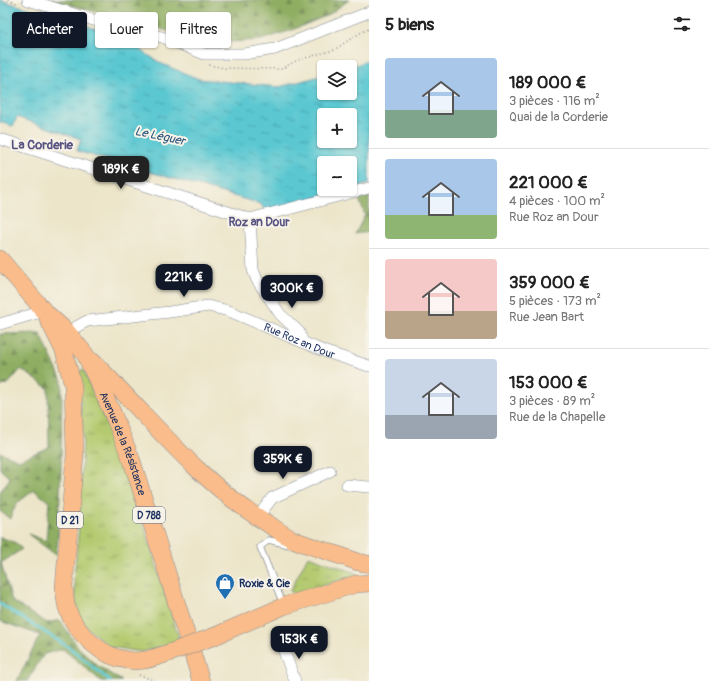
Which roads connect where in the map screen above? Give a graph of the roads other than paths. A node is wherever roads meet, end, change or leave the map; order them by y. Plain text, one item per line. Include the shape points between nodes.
1 (28, 0) edge
2 (369, 12) edge
3 (0, 138) edge
4 (369, 188) edge
5 (250, 219) junction
6 (0, 259) edge
7 (44, 311) junction
8 (0, 324) edge
9 (67, 332) junction
10 (302, 340) junction
11 (85, 354) junction
12 (369, 366) edge
13 (330, 471) dead end
14 (347, 485) dead end
15 (369, 487) edge
16 (258, 517) junction
17 (364, 563) edge
18 (362, 584) edge
19 (284, 606) junction
20 (282, 646) dead end
21 (201, 681) edge
22 (295, 681) edge

1 - 2 street via 113,26 162,37 204,54 244,54 275,49
3 - 5 street
4 - 5 street
5 - 10 street via 253,270 257,280 280,314 299,332
6 - 7 main road, Avenue de la Résistance / D 788
7 - 8 street
7 - 9 main road, Avenue de la Résistance / D 788
7 - 19 main road, D 21, bridge via 64,351 72,386 75,455 64,587 67,608 83,636 109,655 128,661 149,660 215,636
9 - 10 street, Rue Roz an Dour via 87,321 208,306 229,311
9 - 11 main road, Avenue de la Résistance / D 788
10 - 12 street, Rue Roz an Dour via 326,352
11 - 16 main road via 196,468 238,505
11 - 21 main road, Avenue de la Résistance / D 788 via 132,461
13 - 16 street via 272,498
14 - 15 street
16 - 17 main road via 292,539
17 - 18 street
17 - 19 lane via 269,540 260,546
18 - 19 main road
20 - 22 street

